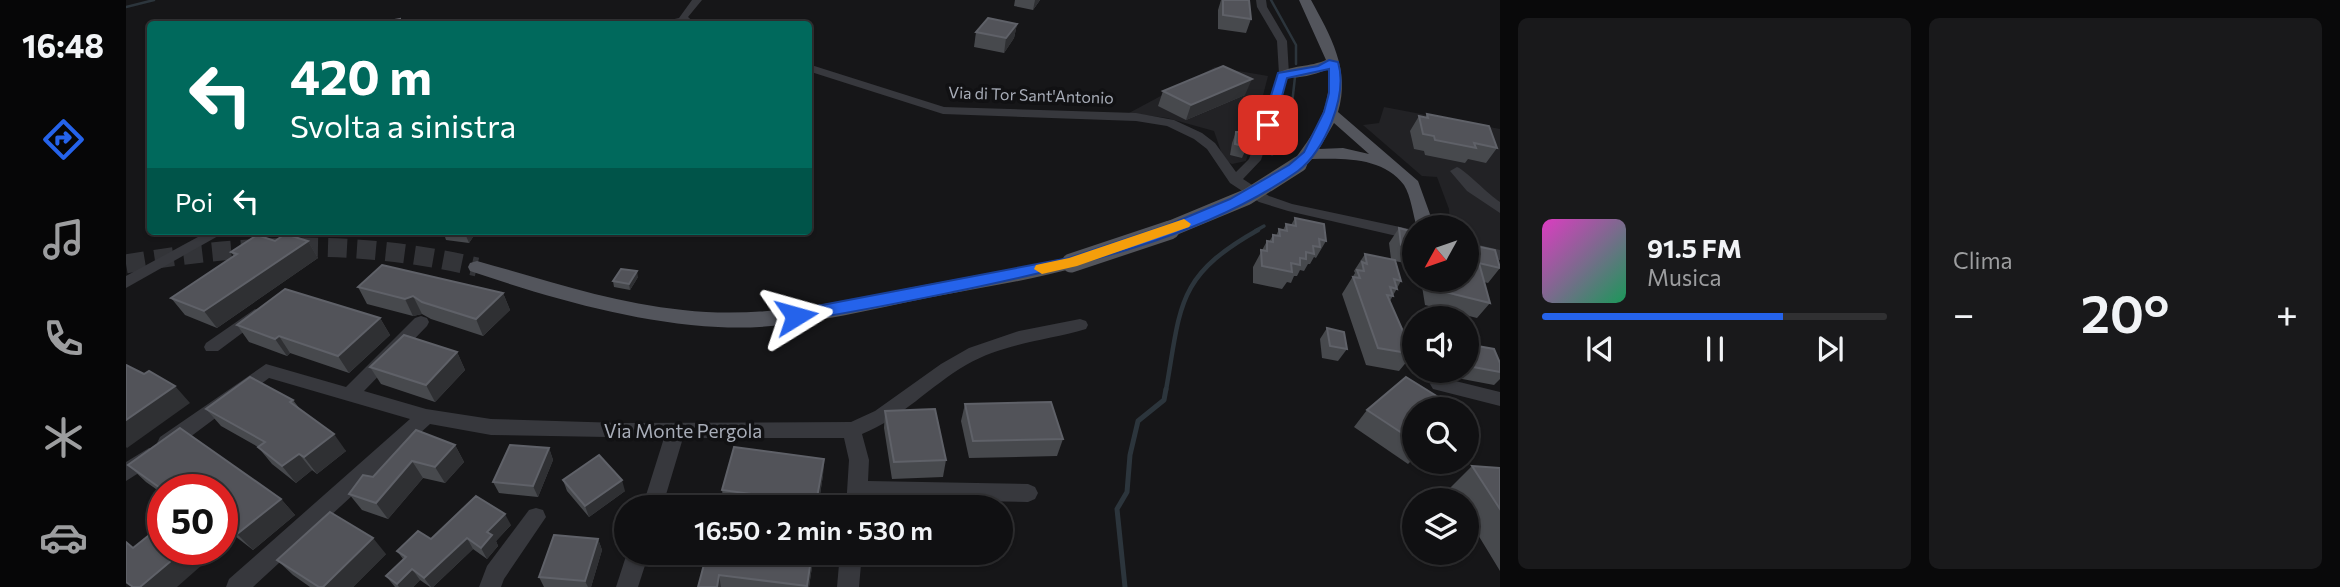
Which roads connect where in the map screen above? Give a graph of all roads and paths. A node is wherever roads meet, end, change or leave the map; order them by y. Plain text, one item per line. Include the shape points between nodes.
1 (697, 0) edge
2 (1261, 0) edge
3 (1305, 0) edge
4 (687, 21) edge
5 (1333, 62) junction
6 (812, 68) edge
7 (1290, 74) junction
8 (1335, 93) junction
9 (1330, 112) junction
10 (1304, 159) junction
11 (1392, 167) junction
12 (1457, 171) dead end
13 (1235, 180) junction
14 (1500, 209) edge
15 (1422, 215) edge
16 (1402, 232) edge
17 (213, 235) edge
18 (1479, 250) edge
19 (1500, 254) edge
20 (477, 267) tunnel mouth
21 (126, 284) edge
22 (264, 308) edge
23 (421, 322) dead end
24 (1080, 325) dead end
25 (212, 347) dead end
26 (1439, 384) dead end
27 (349, 395) junction
28 (1500, 399) edge
29 (426, 416) junction
30 (852, 430) junction
31 (676, 431) junction
32 (126, 472) edge
33 (1028, 494) dead end
34 (656, 495) edge
35 (857, 495) edge
36 (994, 495) edge
37 (536, 517) dead end
38 (634, 565) edge
39 (851, 565) edge
40 (236, 587) edge
41 (491, 587) edge
42 (627, 587) edge
43 (848, 587) edge

1 - 4 street via 685,13
2 - 7 street via 1282,41
3 - 5 main road
5 - 7 main road via 1321,69
5 - 8 main road
6 - 13 street, Via di Tor Sant'Antonio via 943,110 1161,121 1205,141
7 - 8 main road via 1318,81
7 - 13 street via 1255,160
8 - 9 main road
9 - 10 main road
9 - 11 main road
10 - 11 main road via 1354,154
10 - 20 main road, bridge via 1222,207 1173,229 1071,263 840,309 757,320 611,307
11 - 15 main road via 1414,187
12 - 14 street
13 - 16 street, Via di Tor Sant'Antonio via 1279,205
17 - 21 street
18 - 19 street
22 - 25 street
23 - 27 street
24 - 30 street, Via Monte Pergola via 1019,335 961,360 872,422
26 - 28 street
27 - 29 street, Via Monte Pergola
27 - 32 street, Via Monte Pergola via 267,370
29 - 31 street, Via Monte Pergola via 502,428
29 - 40 street
30 - 31 street, Via Monte Pergola
30 - 35 street via 859,460
31 - 34 street
33 - 36 street
37 - 41 street via 495,573
38 - 42 street
39 - 43 street

